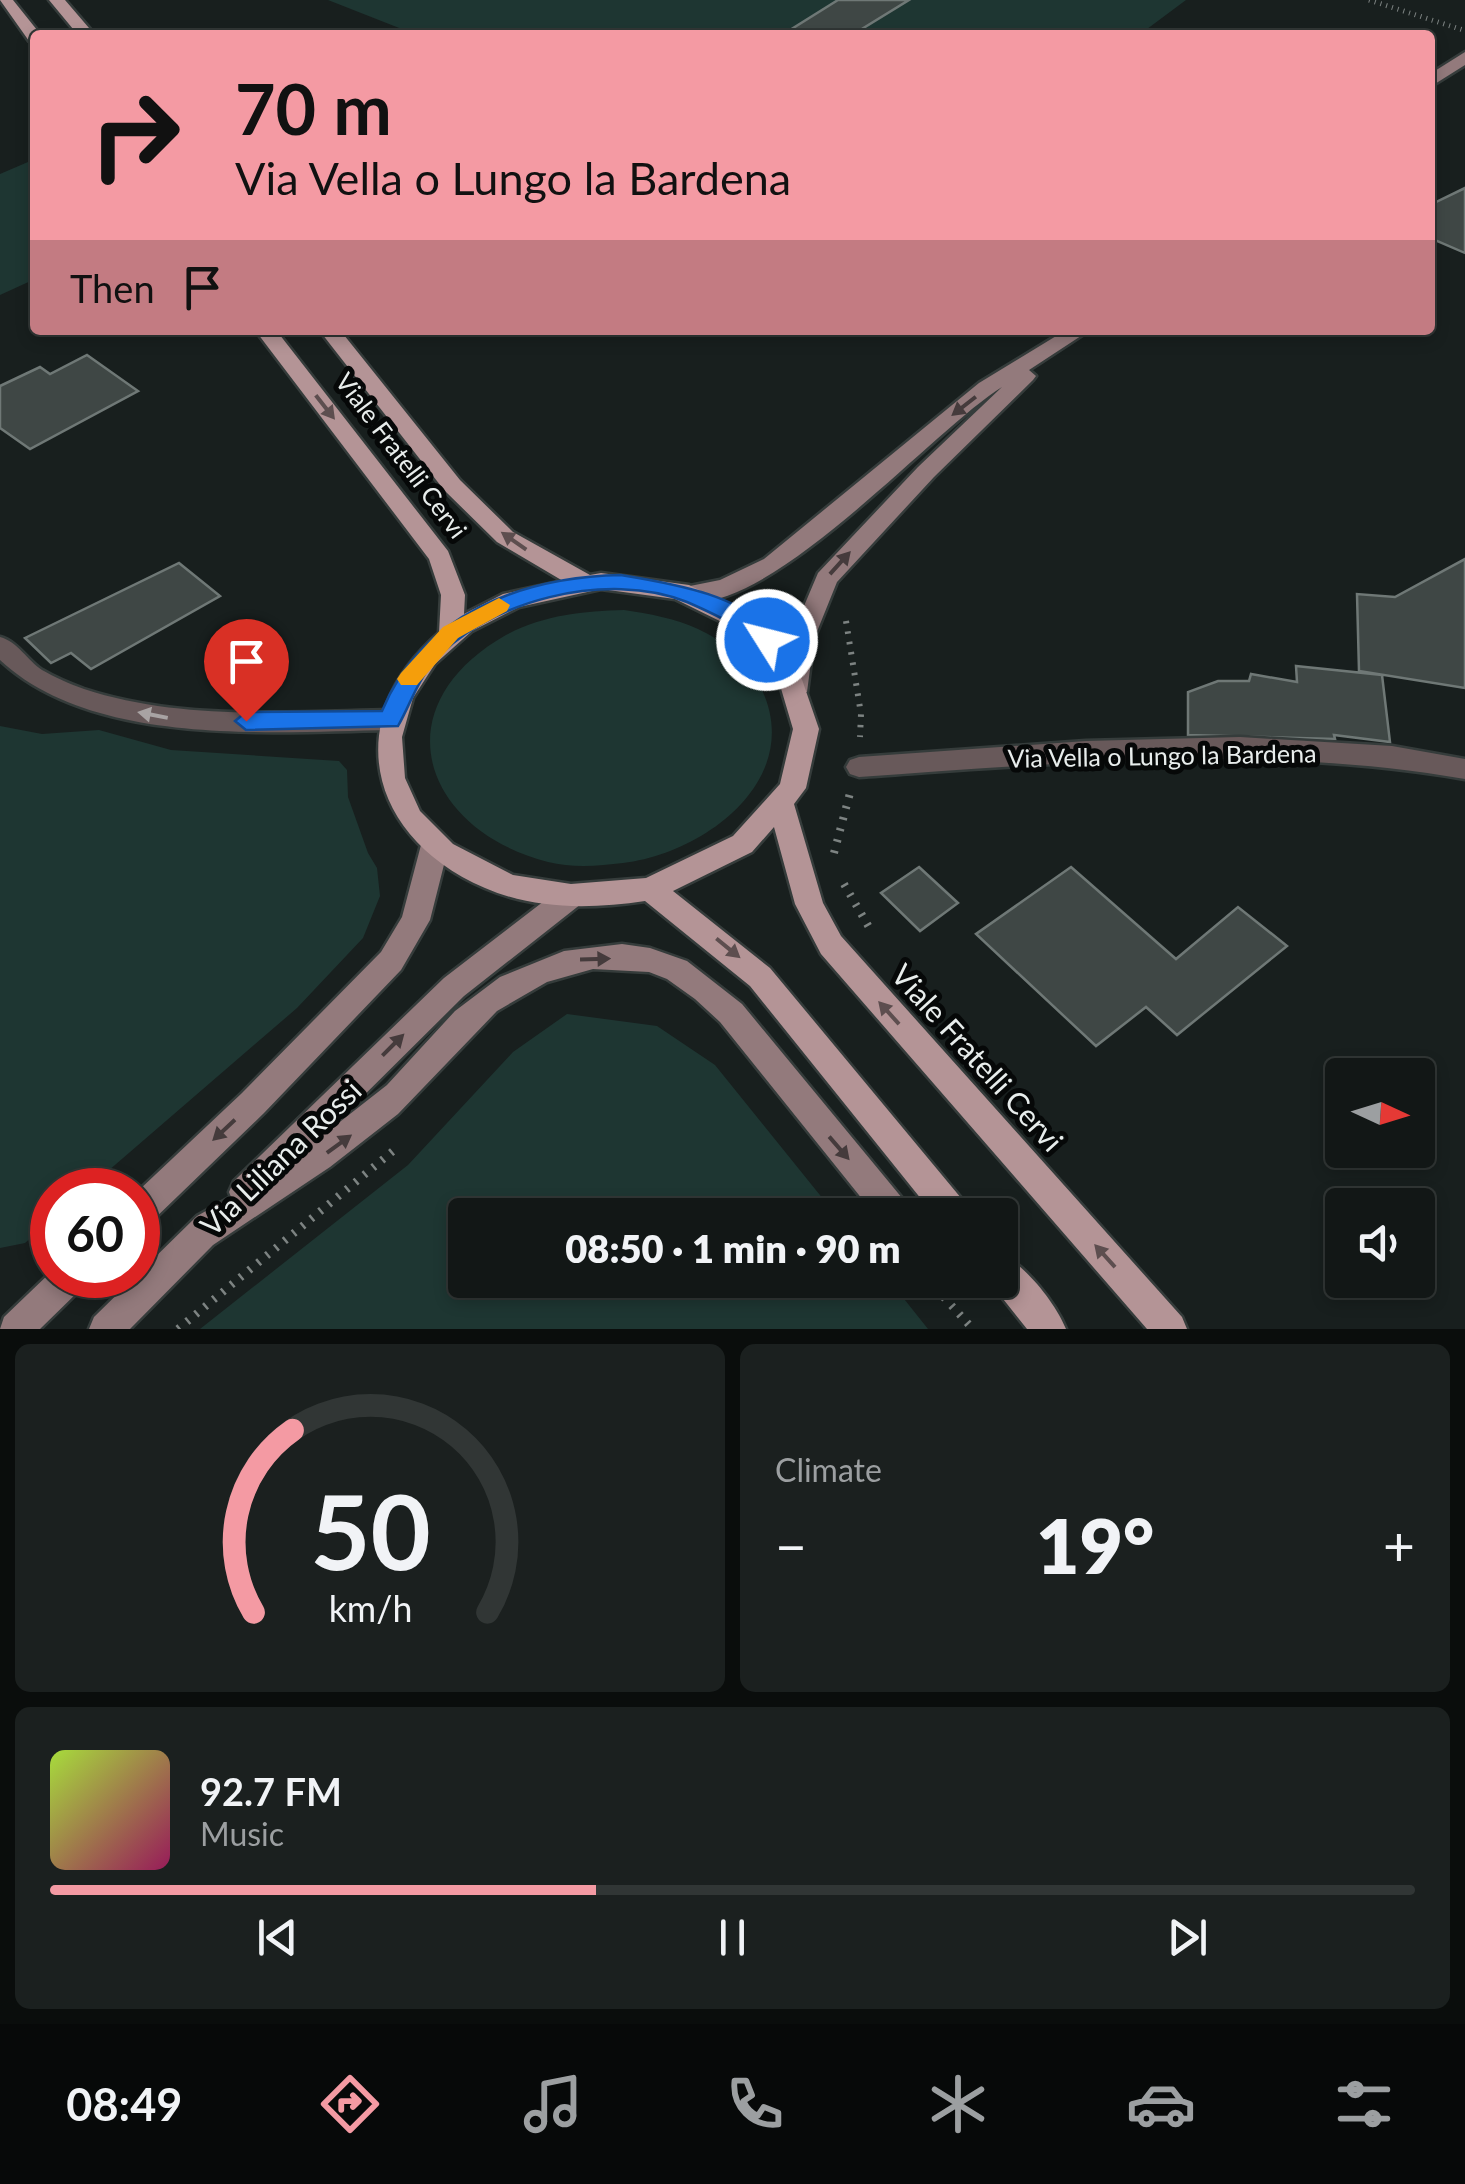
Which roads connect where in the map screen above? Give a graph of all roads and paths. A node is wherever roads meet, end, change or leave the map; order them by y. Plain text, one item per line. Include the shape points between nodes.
1 (5, 0) edge
2 (57, 0) edge
3 (1369, 0) edge
4 (83, 30) edge
5 (1465, 31) edge
6 (30, 32) edge
7 (1465, 57) edge
8 (1435, 78) edge
9 (270, 335) edge
10 (334, 335) edge
11 (1073, 335) edge
12 (1047, 354) junction
13 (585, 583) junction
14 (688, 594) junction
15 (846, 616) dead end
16 (450, 633) junction
17 (0, 646) edge
18 (798, 686) junction
19 (390, 720) junction
20 (858, 767) junction
21 (1465, 769) edge
22 (782, 806) junction
23 (435, 846) junction
24 (650, 889) junction
25 (571, 896) junction
26 (872, 932) dead end
27 (406, 1138) dead end
28 (160, 1191) edge
29 (881, 1198) edge
30 (940, 1198) edge
31 (199, 1236) junction
32 (1018, 1291) edge
33 (48, 1298) edge
34 (945, 1298) edge
35 (1012, 1298) edge
36 (1039, 1316) edge
37 (16, 1329) edge
38 (106, 1329) edge
39 (178, 1329) edge
40 (973, 1329) edge
41 (1170, 1329) edge

1 - 6 main road
2 - 4 main road
3 - 5 path
7 - 8 street
9 -> 16 main road, Viale Fratelli Cervi via 440,557 453,595
13 -> 10 main road, Viale Fratelli Cervi via 506,537 452,485
11 - 12 street
12 -> 14 street via 986,388 772,565 725,587
18 -> 12 street via 802,639 826,579
13 - 14 main road, Viale Fratelli Cervi
13 - 16 main road, Viale Fratelli Cervi via 513,599
14 - 18 main road, Viale Fratelli Cervi via 767,640
15 - 20 path via 860,714
16 - 19 main road, Viale Fratelli Cervi via 403,688
19 -> 17 street via 184,720 144,714 31,677
18 - 22 main road, Viale Fratelli Cervi via 808,733 796,782
19 - 23 main road, Viale Fratelli Cervi via 394,786
20 - 21 street, Via Vella o Lungo la Bardena via 1283,747
20 - 26 path via 833,857
22 - 24 main road, Viale Fratelli Cervi via 727,856
41 -> 22 main road, Viale Fratelli Cervi via 831,945 808,904
23 - 25 main road, Viale Fratelli Cervi via 496,881
23 -> 28 street via 416,920 391,961
24 - 25 main road, Viale Fratelli Cervi
24 -> 30 main road via 760,977
31 -> 25 street, Via Liliana Rossi via 454,987
27 - 39 path
31 -> 29 street via 341,1144 403,1091 498,992 540,968 582,959 633,959 675,969 706,991
31 - 38 street, Via Liliana Rossi
32 - 36 main road
33 - 37 street
34 - 40 path
35 - 36 street

